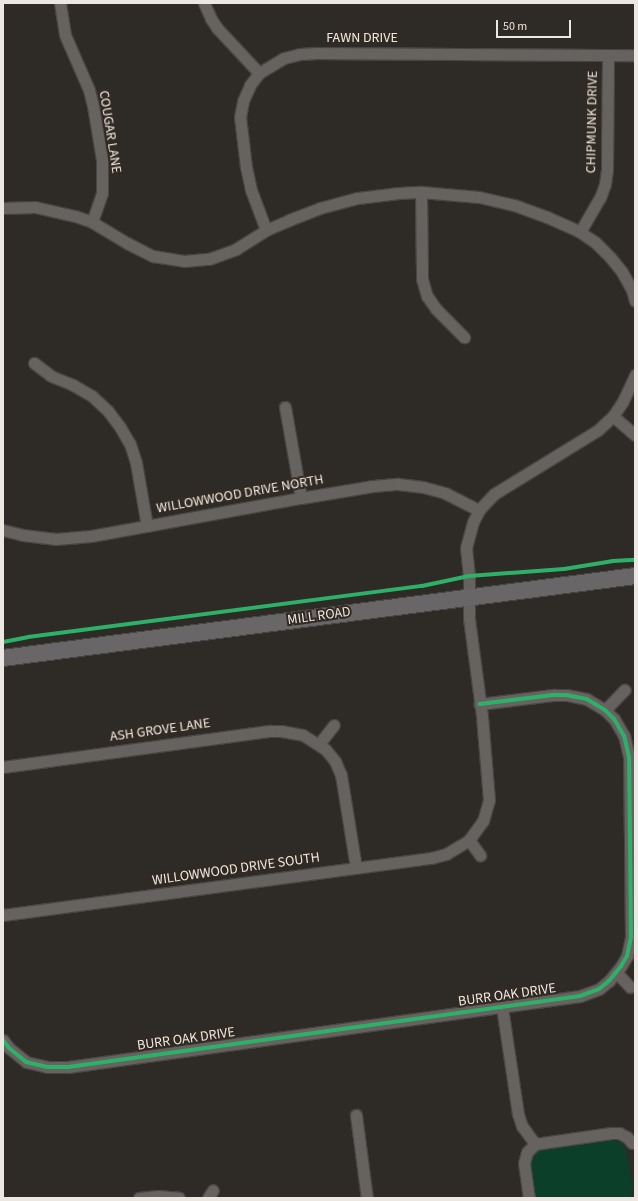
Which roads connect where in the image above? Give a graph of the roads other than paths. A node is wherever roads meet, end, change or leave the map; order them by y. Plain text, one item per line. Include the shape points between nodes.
1 (60, 3) edge
2 (204, 3) edge
3 (608, 55) junction
4 (635, 55) edge
5 (259, 73) junction
6 (421, 192) junction
7 (3, 208) edge
8 (92, 222) junction
9 (266, 230) junction
10 (580, 232) junction
11 (635, 301) edge
12 (464, 337) dead end
13 (34, 363) dead end
14 (635, 375) edge
15 (285, 407) dead end
16 (613, 416) junction
17 (635, 435) edge
18 (301, 498) junction
19 (479, 510) junction
20 (147, 526) junction
21 (3, 530) edge
22 (635, 576) edge
23 (469, 596) junction
24 (3, 658) edge
25 (624, 690) dead end
26 (480, 704) junction
27 (605, 710) junction
28 (334, 725) dead end
29 (319, 744) junction
30 (3, 766) edge
31 (469, 840) junction
32 (480, 855) dead end
33 (356, 868) junction
34 (3, 915) edge
35 (617, 973) junction
36 (630, 987) dead end
37 (502, 1007) junction
38 (3, 1040) edge
39 (356, 1115) dead end
40 (534, 1144) junction
41 (634, 1145) edge
42 (139, 1198) edge
43 (179, 1198) edge
44 (367, 1198) edge
45 (529, 1198) edge

1 - 8 street, COUGAR LANE via 65,35 90,95 102,160 102,192
2 - 5 street via 210,20
3 - 4 street, FAWN DRIVE
3 - 5 street, FAWN DRIVE via 317,53 284,58
3 - 10 street, CHIPMUNK DRIVE via 605,184 600,198
5 - 9 street, FAWN DRIVE via 243,100 240,117 251,190
6 - 9 street via 358,198 320,208
6 - 10 street via 479,197 514,205
6 - 12 street via 421,262 427,296
7 - 8 street via 49,209
8 - 9 street via 153,256 184,261 209,259 236,250
10 - 11 street via 610,257 622,272
13 - 20 street via 51,376 92,396 120,427 130,444 136,463
14 - 16 street via 623,402
15 - 18 street
16 - 17 street
16 - 19 street via 583,441 494,494
18 - 19 street, WILLOWWOOD DRIVE NORTH via 398,484 445,493
18 - 20 street, WILLOWWOOD DRIVE NORTH
19 - 23 street via 468,534 466,548
20 - 21 street, WILLOWWOOD DRIVE NORTH via 56,539
22 - 23 street, MILL ROAD
23 - 24 street, MILL ROAD
23 - 26 street, WILLOWWOOD DRIVE SOUTH via 469,618
25 - 27 street
26 - 27 street, BURR OAK DRIVE via 567,695 587,699
26 - 31 street, WILLOWWOOD DRIVE SOUTH via 489,800 482,821
27 - 35 street, BURR OAK DRIVE via 624,736 629,762 631,937 627,956
28 - 29 street
29 - 30 street, ASH GROVE LANE via 303,735 271,731
29 - 33 street, ASH GROVE LANE via 332,757 342,775
31 - 32 street
31 - 33 street, WILLOWWOOD DRIVE SOUTH via 446,854 431,858
33 - 34 street, WILLOWWOOD DRIVE SOUTH
35 - 36 street
35 - 37 street, BURR OAK DRIVE via 599,989 580,996
37 - 38 street, BURR OAK DRIVE via 68,1067 47,1067 26,1062
37 - 40 street via 518,1114 522,1126
39 - 44 street
40 - 41 street via 619,1133
40 - 45 street via 527,1152 524,1163
42 - 43 street

